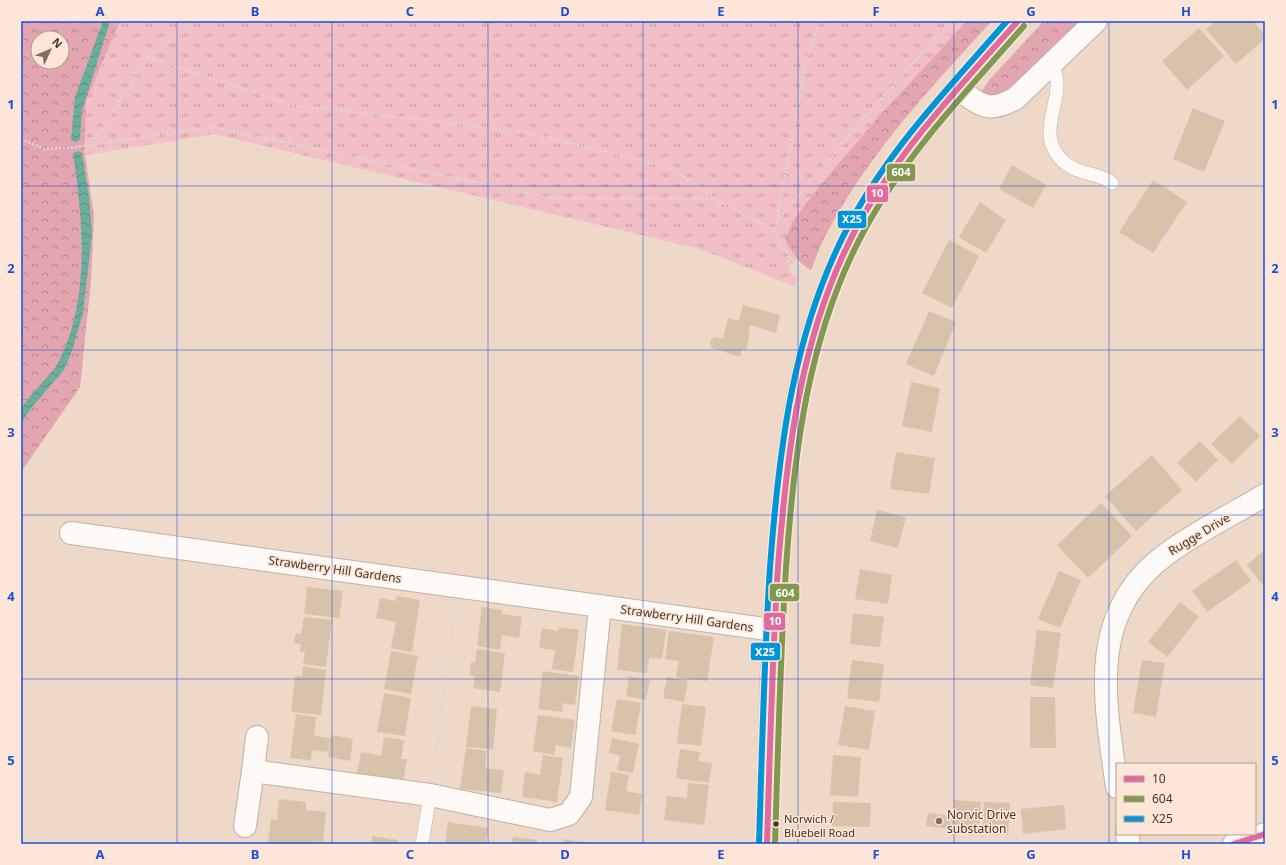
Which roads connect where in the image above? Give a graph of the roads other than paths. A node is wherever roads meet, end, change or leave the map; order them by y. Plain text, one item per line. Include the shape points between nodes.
1 (1018, 21) edge
2 (1096, 21) edge
3 (1051, 65) junction
4 (959, 88) junction
5 (1112, 183) dead end
6 (1265, 496) edge
7 (71, 533) dead end
8 (600, 606) junction
9 (774, 630) junction
10 (257, 737) dead end
11 (253, 770) junction
12 (1116, 780) edge
13 (430, 795) junction
14 (245, 826) dead end
15 (1265, 834) edge
16 (422, 844) edge
17 (767, 844) edge
18 (1234, 844) edge

1 - 4 street
2 - 3 street
3 - 4 street via 1005,105 982,106
3 - 5 lane via 1055,71 1056,84 1049,135 1052,147 1072,168 1083,174 1104,177
4 - 9 street via 886,180 858,225 827,290 814,329 800,388 788,458
6 - 12 street, Rugge Drive via 1167,553 1138,580 1126,597 1115,622 1104,676 1105,703
7 - 8 street, Strawberry Hill Gardens
8 - 9 street, Strawberry Hill Gardens
8 - 13 street via 581,797 568,814 550,820
9 - 17 street
10 - 11 street
11 - 13 street
11 - 14 street
13 - 16 lane
15 - 18 street

